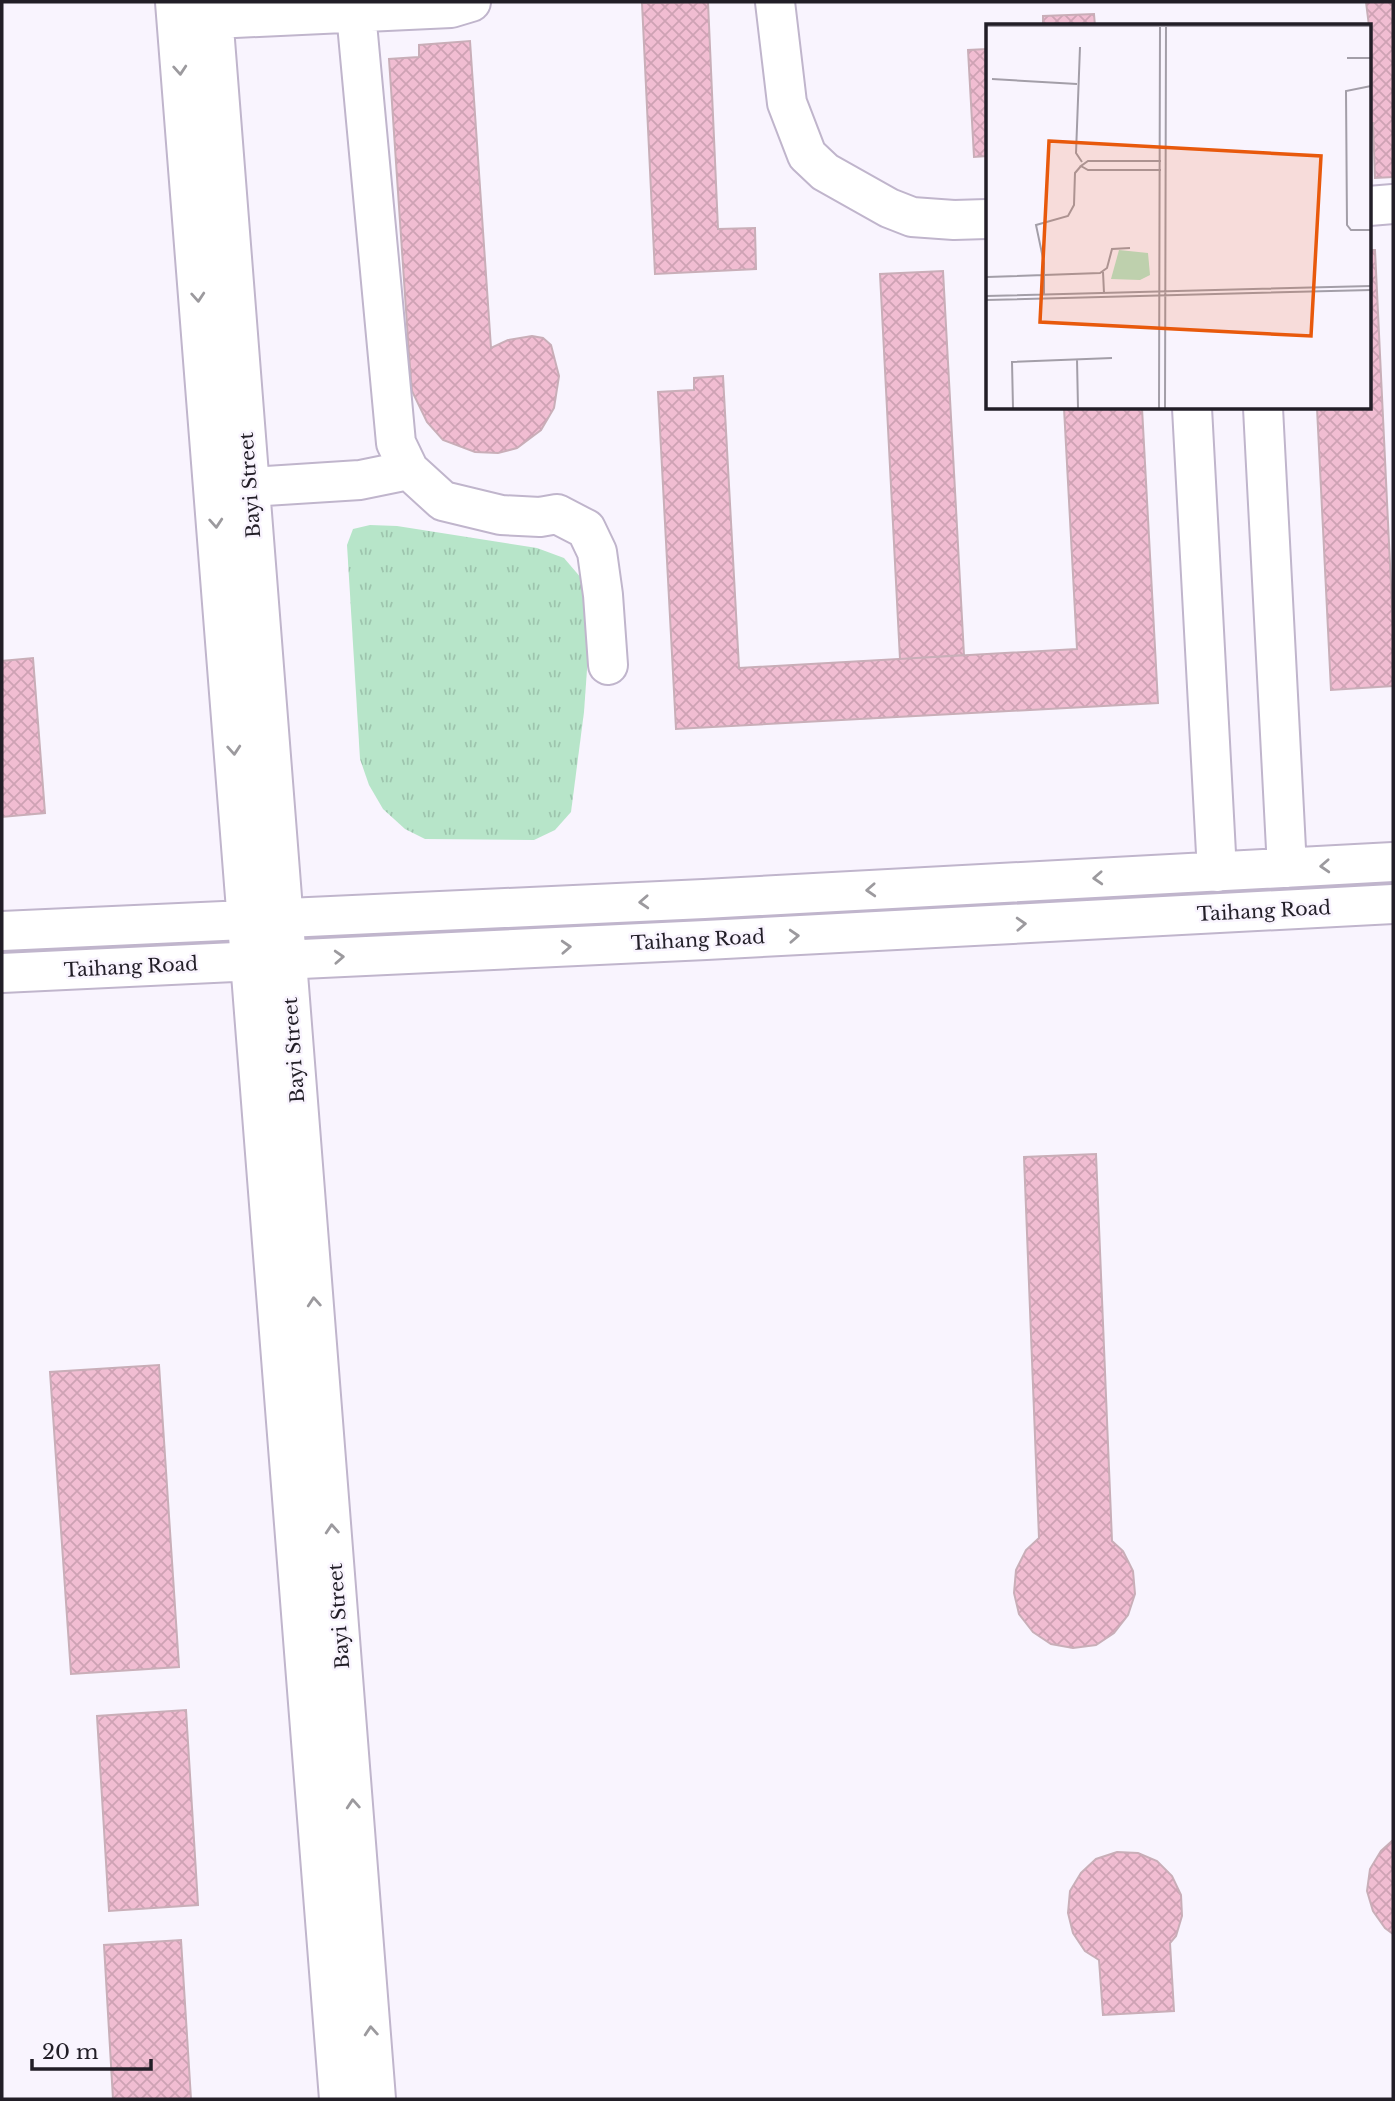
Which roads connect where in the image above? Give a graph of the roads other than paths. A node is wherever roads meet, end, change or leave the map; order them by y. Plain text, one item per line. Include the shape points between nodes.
1 (175, 2) edge
2 (471, 2) edge
3 (775, 2) edge
4 (356, 7) edge
5 (213, 10) edge
6 (1393, 204) edge
7 (1370, 206) edge
8 (986, 219) edge
9 (1192, 410) edge
10 (1263, 410) edge
11 (409, 470) junction
12 (250, 487) junction
13 (607, 665) dead end
14 (1393, 862) edge
15 (1287, 868) junction
16 (1217, 872) junction
17 (1393, 904) edge
18 (265, 919) junction
19 (2, 931) edge
20 (269, 960) junction
21 (2, 973) edge
22 (339, 2099) edge
23 (376, 2099) edge

1 -> 18 street, Bayi Street
2 - 4 street via 451,8
3 - 8 street via 787,103 807,155 825,172 912,217
4 - 5 street
4 - 11 street via 396,443
5 - 12 street, Bayi Street
6 - 7 street
9 - 16 street
10 - 15 street
11 - 12 street via 359,480
11 - 13 street via 443,500 501,515 557,514 586,529 597,552
12 - 18 street, Bayi Street
14 -> 15 street
15 - 16 street
16 -> 18 street
20 -> 17 street, Taihang Road
18 - 19 street
18 - 20 street, Bayi Street
20 - 21 street, Taihang Road
20 - 22 street, Bayi Street
23 -> 20 street, Bayi Street

